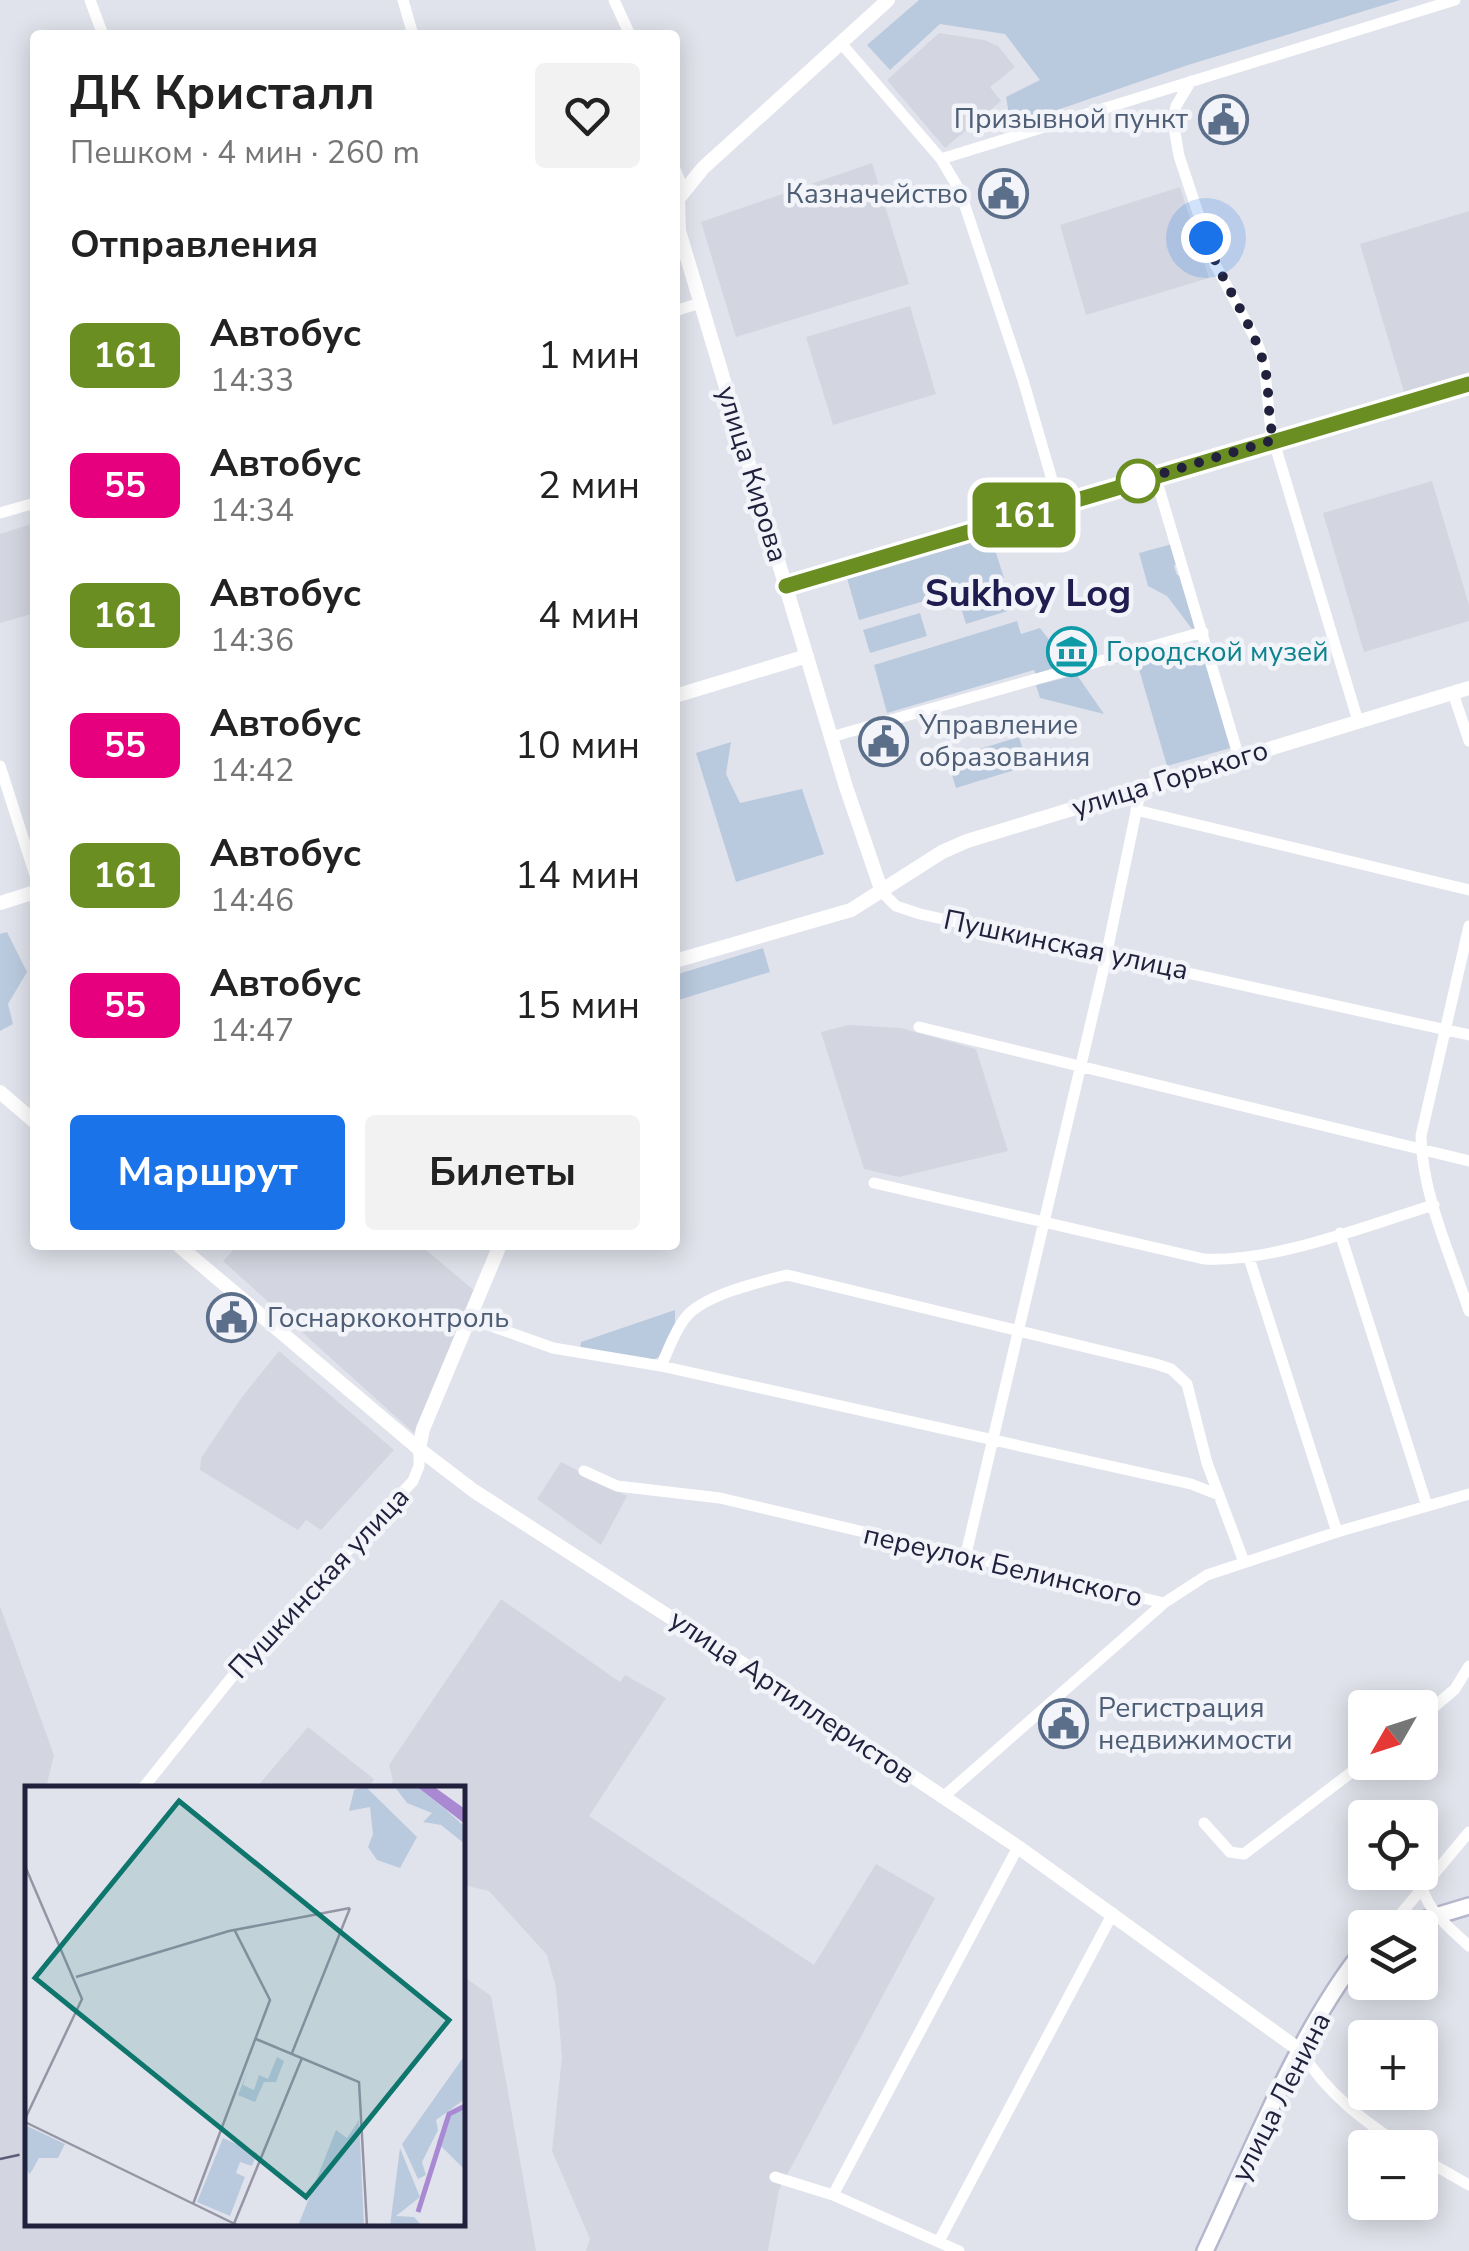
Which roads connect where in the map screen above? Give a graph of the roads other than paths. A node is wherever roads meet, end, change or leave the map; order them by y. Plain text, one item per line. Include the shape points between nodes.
1 (90, 0) edge
2 (403, 0) edge
3 (614, 0) edge
4 (888, 0) edge
5 (1454, 0) edge
6 (100, 30) edge
7 (412, 30) edge
8 (628, 30) edge
9 (840, 42) junction
10 (1191, 81) junction
11 (940, 159) junction
12 (680, 197) edge
13 (680, 238) edge
14 (700, 303) junction
15 (680, 309) edge
16 (1469, 384) edge
17 (1274, 440) junction
18 (1155, 475) junction
19 (30, 504) edge
20 (1059, 504) junction
21 (0, 513) edge
22 (786, 586) junction
23 (1203, 632) junction
24 (806, 656) junction
25 (1469, 688) edge
26 (1453, 693) junction
27 (680, 694) edge
28 (1358, 721) junction
29 (831, 737) junction
30 (1469, 741) edge
31 (1239, 758) junction
32 (0, 766) edge
33 (1141, 788) junction
34 (1136, 810) junction
35 (30, 859) edge
36 (1469, 890) edge
37 (882, 892) junction
38 (30, 894) edge
39 (0, 903) edge
40 (1469, 926) edge
41 (1107, 954) junction
42 (680, 960) edge
43 (919, 1028) dead end
44 (1446, 1030) junction
45 (1469, 1034) edge
46 (1080, 1067) junction
47 (0, 1092) edge
48 (30, 1118) edge
49 (1421, 1150) junction
50 (1469, 1161) edge
51 (874, 1183) dead end
52 (1434, 1205) junction
53 (1044, 1222) junction
54 (1340, 1233) junction
55 (184, 1250) edge
56 (498, 1250) edge
57 (1249, 1258) junction
58 (1469, 1312) edge
59 (469, 1318) junction
60 (1020, 1329) junction
61 (661, 1366) junction
62 (990, 1442) junction
63 (419, 1449) junction
64 (584, 1471) dead end
65 (1469, 1494) edge
66 (1218, 1495) junction
67 (1427, 1506) junction
68 (1337, 1532) junction
69 (965, 1558) junction
70 (1244, 1562) junction
71 (1164, 1603) junction
72 (1469, 1666) edge
73 (1438, 1704) edge
74 (1348, 1775) edge
75 (145, 1786) edge
76 (942, 1798) junction
77 (1204, 1823) dead end
78 (1469, 1832) edge
79 (1018, 1847) junction
80 (1438, 1868) edge
81 (1469, 1906) edge
82 (1112, 1913) junction
83 (1438, 1914) edge
84 (1438, 1916) edge
85 (1469, 1946) edge
86 (1348, 1969) edge
87 (1301, 2051) junction
88 (1378, 2130) edge
89 (1438, 2167) edge
90 (774, 2176) dead end
91 (1469, 2185) edge
92 (832, 2195) junction
93 (939, 2241) junction
94 (958, 2251) edge
95 (1205, 2251) edge

1 - 6 street
2 - 7 street
3 - 8 street
4 - 9 street
5 - 10 street
9 - 11 street
9 - 12 street via 703,168
10 - 11 street
10 - 17 street via 1176,106 1179,156 1215,264 1264,362
11 - 20 street via 970,218
13 - 14 street, улица Кирова
14 - 15 street
14 - 22 street, улица Кирова
16 - 17 street
17 - 18 street
17 - 28 street
18 - 20 street
18 - 23 street
19 - 21 street
20 - 22 street
22 - 24 street, улица Кирова
23 - 29 street
23 - 31 street
24 - 27 street
24 - 29 street, улица Кирова
25 - 26 street, улица Горького
26 - 28 street, улица Горького
26 - 30 street
28 - 31 street, улица Горького
29 - 37 street, улица Кирова
31 - 33 street, улица Горького
32 - 35 street
33 - 34 street
33 - 37 street, улица Горького via 967,841
34 - 36 street
34 - 41 street
37 - 41 street, Пушкинская улица via 896,906 920,914
37 - 42 street via 850,910
38 - 39 street
40 - 44 street
41 - 44 street, Пушкинская улица
41 - 46 street
43 - 46 street
44 - 45 street, Пушкинская улица
44 - 49 street
46 - 49 street
46 - 53 street
47 - 48 street
49 - 50 street
49 - 52 street
51 - 53 street
52 - 54 street
52 - 58 street
53 - 57 street via 1204,1259
53 - 60 street
54 - 57 street
54 - 67 street
55 - 63 street, улица Артиллеристов
56 - 59 street, Пушкинская улица
57 - 68 street
59 - 61 street via 553,1348
59 - 63 street, Пушкинская улица
60 - 61 street via 786,1275 698,1307 685,1318
60 - 62 street
60 - 66 street via 1156,1364 1182,1378
61 - 62 street
62 - 66 street
62 - 69 street
63 - 75 street, Пушкинская улица via 413,1481 244,1662
63 - 76 street, улица Артиллеристов
64 - 69 street, переулок Белинского via 616,1486 720,1498
65 - 67 street, переулок Белинского
66 - 70 street
67 - 68 street, переулок Белинского
68 - 70 street, переулок Белинского
69 - 71 street, переулок Белинского
70 - 71 street, переулок Белинского via 1207,1575
71 - 76 street
72 - 73 street
74 - 77 street via 1244,1854 1230,1852
76 - 79 street, улица Артиллеристов
78 - 80 street
79 - 82 street, улица Артиллеристов
79 - 92 street
81 - 83 main road
82 - 87 street, улица Артиллеристов
82 - 93 street
84 - 85 street
86 - 87 main road, улица Ленина
87 - 88 street, улица Артиллеристов via 1332,2093
87 - 95 main road, улица Ленина
89 - 91 street
90 - 92 street
92 - 93 street
93 - 94 street

